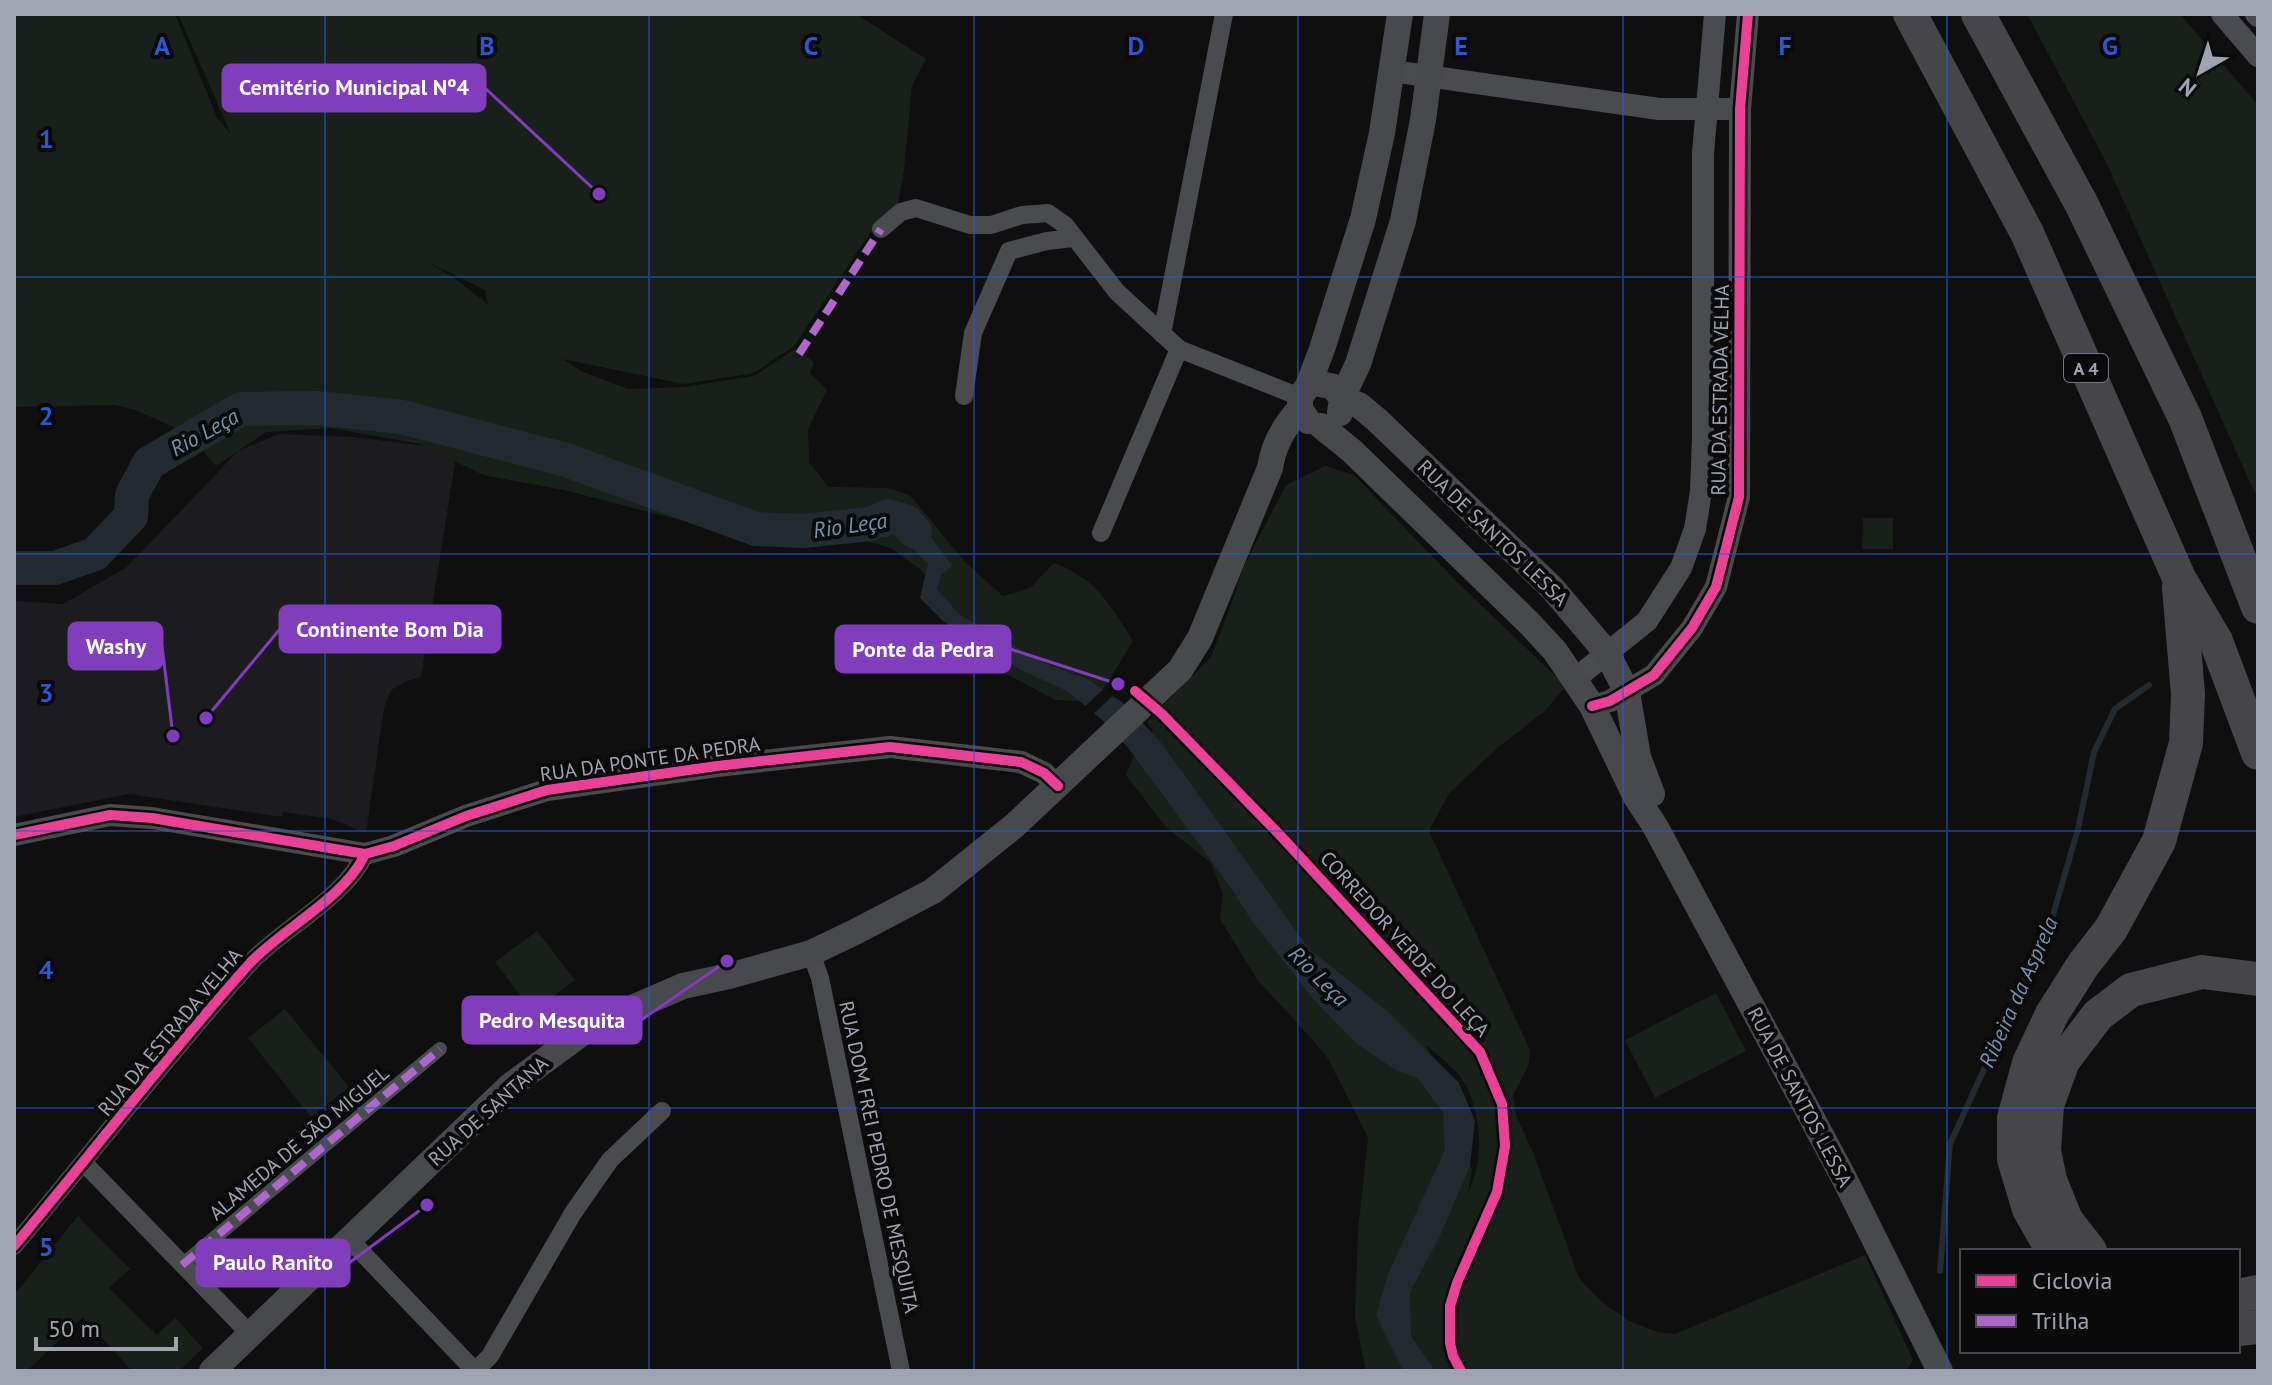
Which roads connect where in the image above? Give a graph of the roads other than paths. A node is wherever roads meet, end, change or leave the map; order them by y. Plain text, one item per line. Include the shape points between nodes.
1 (1224, 14) edge
2 (1400, 14) edge
3 (1437, 14) edge
4 (1715, 14) edge
5 (1748, 14) edge
6 (1910, 14) edge
7 (1978, 14) edge
8 (2222, 14) edge
9 (2258, 56) edge
10 (1392, 71) junction
11 (1429, 77) junction
12 (1740, 109) junction
13 (1706, 110) junction
14 (881, 229) dead end
15 (1073, 238) junction
16 (1162, 334) junction
17 (1179, 349) junction
18 (1702, 394) junction
19 (1741, 394) junction
20 (964, 396) dead end
21 (1341, 397) junction
22 (1309, 409) junction
23 (1101, 533) dead end
24 (2179, 578) junction
25 (2258, 607) edge
26 (1607, 653) junction
27 (1575, 679) junction
28 (1627, 692) junction
29 (1592, 706) junction
30 (2258, 753) edge
31 (1058, 786) junction
32 (1655, 826) junction
33 (14, 835) edge
34 (365, 854) junction
35 (811, 953) junction
36 (2258, 979) edge
37 (440, 1049) dead end
38 (662, 1111) dead end
39 (84, 1163) junction
40 (350, 1240) junction
41 (14, 1246) edge
42 (2052, 1249) edge
43 (2088, 1249) edge
44 (182, 1265) junction
45 (251, 1335) junction
46 (212, 1371) edge
47 (475, 1371) edge
48 (901, 1371) edge
49 (1940, 1371) edge

1 - 16 street
2 - 10 main road
3 - 11 main road
4 - 13 street, RUA DA ESTRADA VELHA
5 - 12 street, RUA DA ESTRADA VELHA
6 - 24 highway, A 4 via 2027,233
7 - 25 highway via 2138,317 2185,418
8 - 9 street
10 - 11 street
10 - 22 main road via 1363,219
11 - 13 street via 1659,109
11 - 21 main road via 1403,221 1358,364
12 - 13 street
12 - 19 street, RUA DA ESTRADA VELHA
13 - 18 street, RUA DA ESTRADA VELHA
14 - 15 street via 901,212 916,208 970,225 1048,213
15 - 16 street via 1117,292
15 - 20 street via 1009,251 973,333
16 - 17 street
17 - 22 street
17 - 23 street
18 - 19 street, RUA DA ESTRADA VELHA
18 - 26 street, RUA DA ESTRADA VELHA via 1701,491 1681,568 1647,621
19 - 28 street, RUA DA ESTRADA VELHA via 1739,497 1716,587 1654,675
21 - 22 main road via 1342,409 1331,423
21 - 22 main road, RUA DE SANTOS LESSA via 1334,387 1316,383
21 - 26 main road, RUA DE SANTOS LESSA via 1359,405 1399,441 1552,588
22 - 27 main road, RUA DE SANTOS LESSA via 1529,623
22 - 31 main road, RUA DE SANTANA via 1289,420 1271,455 1200,638 1180,670
24 - 30 highway, A 4 via 2216,641
24 - 42 highway via 2188,694 2186,743 2163,828 2136,887 2052,1014 2029,1063 2014,1118 2014,1159 2029,1209
26 - 27 street, RUA DA ESTRADA VELHA
26 - 28 main road, RUA DE SANTOS LESSA
27 - 29 main road, RUA DE SANTOS LESSA
28 - 29 street, RUA DA ESTRADA VELHA
28 - 32 main road, RUA DE SANTOS LESSA via 1638,757 1654,800
29 - 32 main road, RUA DE SANTOS LESSA
31 - 34 street, RUA DA PONTE DA PEDRA via 1021,762 890,747 547,790
31 - 35 main road, RUA DE SANTANA via 933,891
32 - 49 main road, RUA DE SANTOS LESSA via 1844,1178
33 - 34 street, RUA DA PONTE DA PEDRA via 110,815
34 - 39 street, RUA DA ESTRADA VELHA via 343,886 253,960
35 - 40 main road, RUA DE SANTANA via 683,986 593,1025 510,1086
35 - 48 street, RUA DOM FREI PEDRO DE MESQUITA
36 - 43 highway via 2202,972 2131,990 2098,1015 2063,1061 2047,1105 2044,1151 2066,1220
37 - 44 street, ALAMEDA DE SÃO MIGUEL
38 - 47 street via 610,1160 490,1356
39 - 41 street, RUA DA ESTRADA VELHA
39 - 44 street
40 - 45 main road, RUA DE SANTANA
40 - 47 street
44 - 45 street
45 - 46 main road, RUA DE SANTANA

